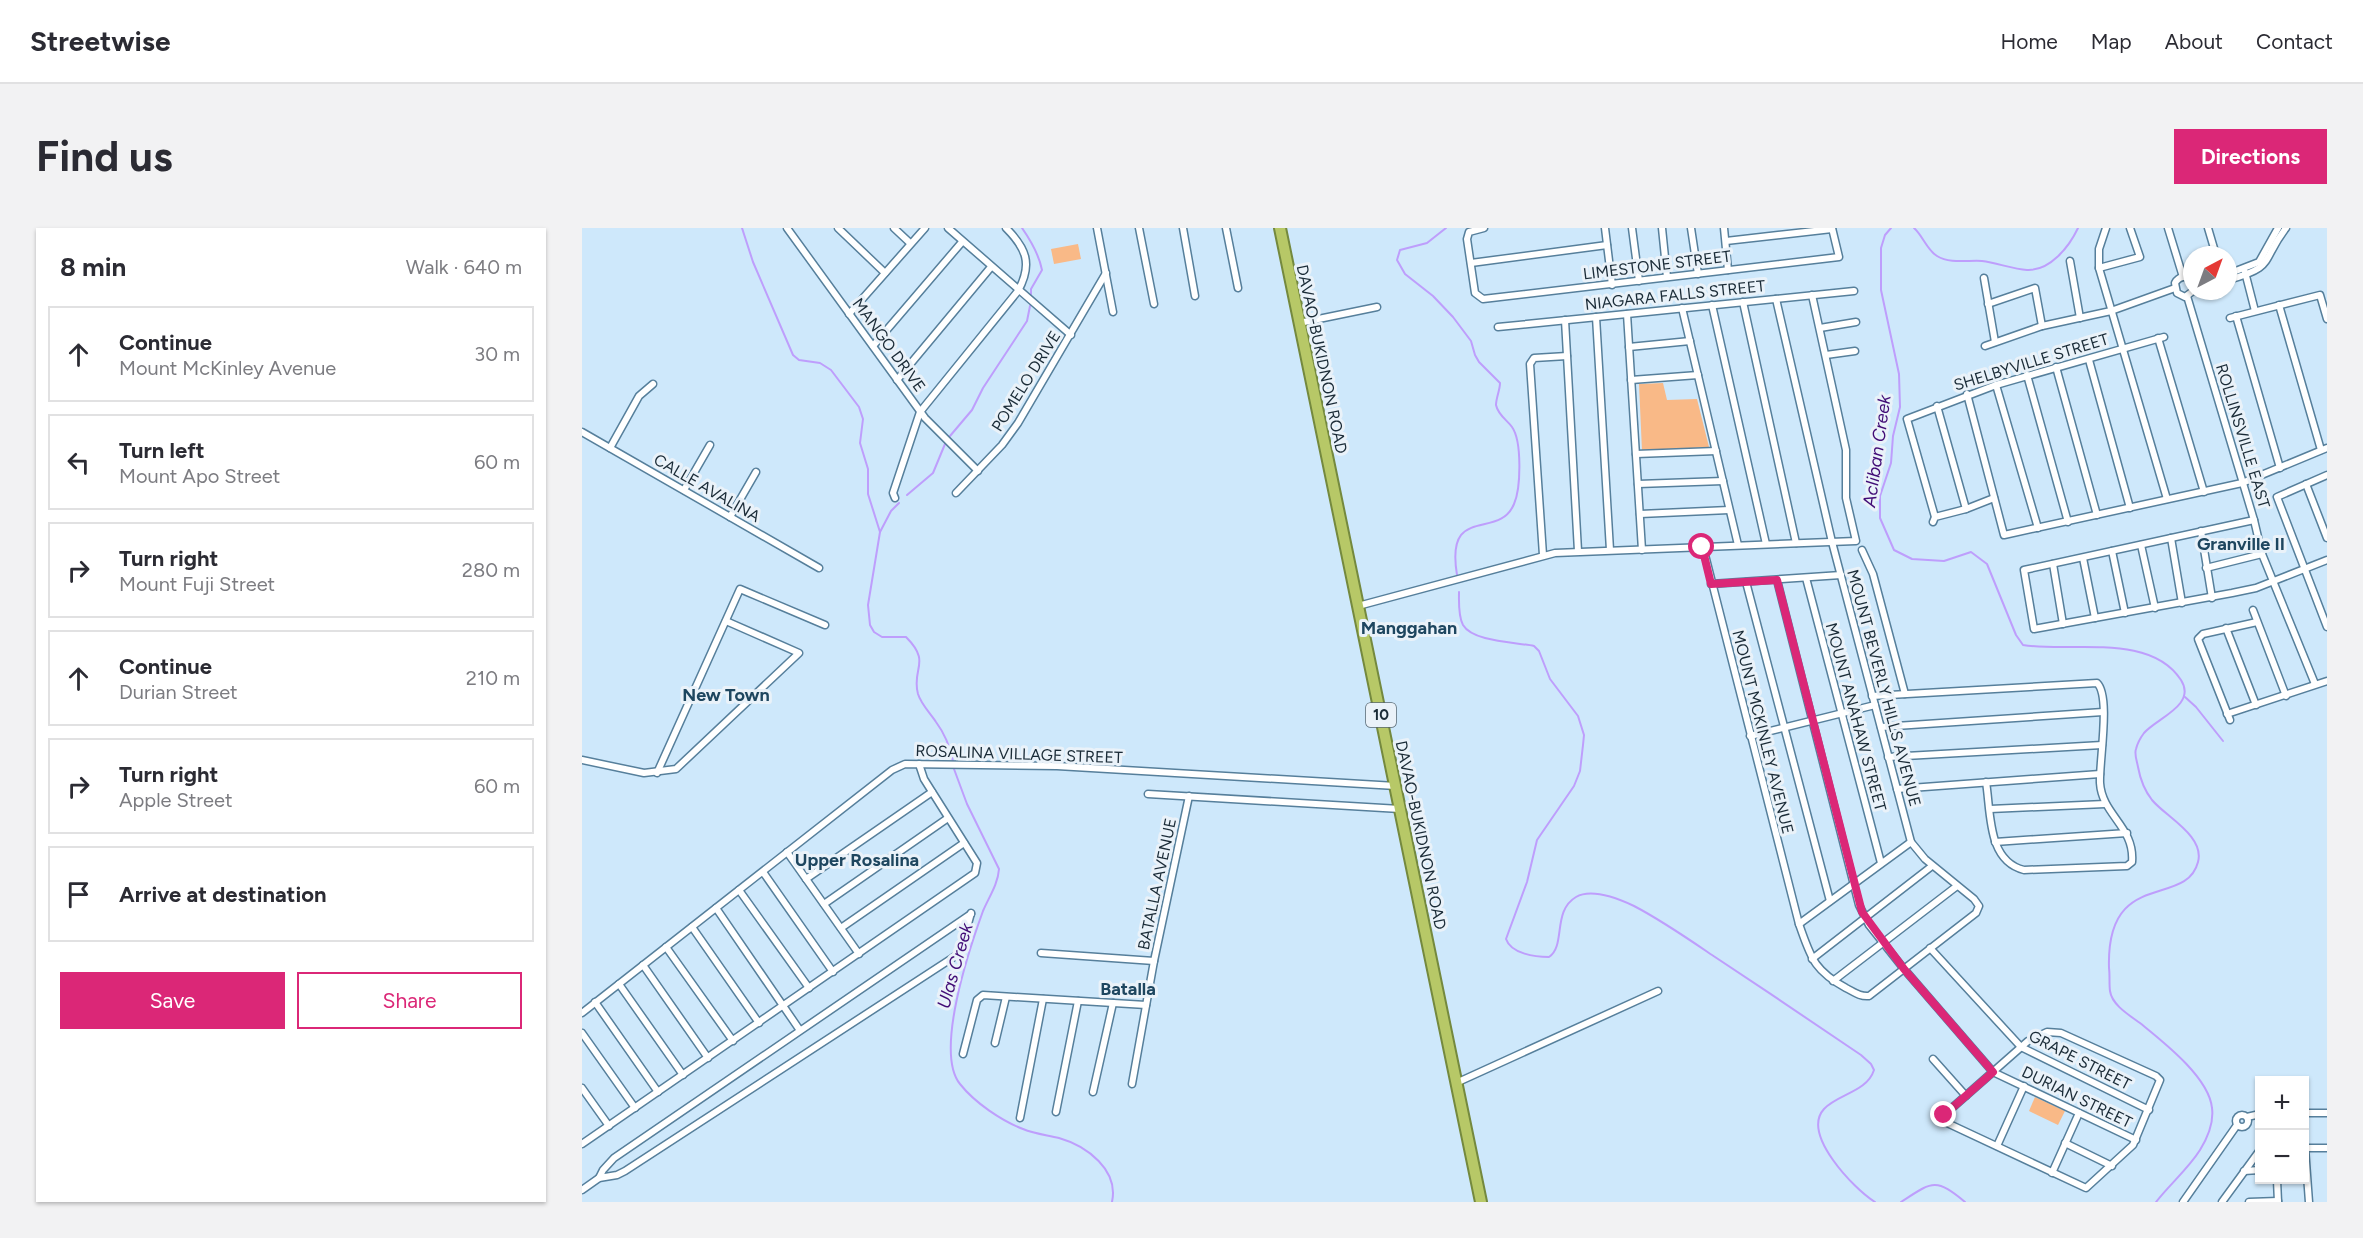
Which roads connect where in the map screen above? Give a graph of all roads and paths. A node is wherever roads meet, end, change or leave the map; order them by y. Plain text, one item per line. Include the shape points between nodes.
1 (787, 228) edge
2 (838, 228) edge
3 (894, 228) edge
4 (925, 228) edge
5 (948, 228) edge
6 (1006, 228) edge
7 (1097, 228) edge
8 (1139, 228) edge
9 (1183, 228) edge
10 (1226, 228) edge
11 (1280, 228) edge
12 (1484, 228) edge
13 (1605, 228) edge
14 (1632, 228) edge
15 (1662, 228) edge
16 (1691, 228) edge
17 (1724, 228) edge
18 (2106, 228) edge
19 (2130, 228) edge
20 (2168, 228) edge
21 (2208, 228) edge
22 (2278, 228) edge
23 (2286, 228) edge
24 (1832, 229) edge
25 (1726, 241) junction
26 (962, 242) junction
27 (910, 243) junction
28 (1607, 245) junction
29 (2213, 246) edge
30 (2070, 261) dead end
31 (1471, 262) junction
32 (991, 267) junction
33 (2099, 268) junction
34 (1728, 270) junction
35 (2245, 272) junction
36 (885, 273) junction
37 (1106, 273) junction
38 (2237, 273) edge
39 (1698, 274) junction
40 (2237, 276) edge
41 (1667, 277) junction
42 (2183, 277) joint
43 (1984, 278) dead end
44 (1639, 281) junction
45 (1612, 285) junction
46 (1238, 288) dead end
47 (2175, 288) junction
48 (1018, 291) junction
49 (1854, 291) dead end
50 (1812, 295) junction
51 (1195, 296) dead end
52 (2183, 296) edge
53 (1776, 298) junction
54 (2188, 300) edge
55 (1743, 302) junction
56 (1154, 304) dead end
57 (1988, 304) junction
58 (1712, 305) junction
59 (2278, 305) junction
60 (1377, 307) dead end
61 (1682, 308) junction
62 (2111, 311) junction
63 (2255, 311) junction
64 (1113, 312) dead end
65 (849, 314) junction
66 (1627, 314) junction
67 (1596, 317) junction
68 (2080, 318) junction
69 (2327, 319) edge
70 (1565, 320) junction
71 (1856, 322) dead end
72 (1299, 323) junction
73 (2042, 326) junction
74 (1498, 327) dead end
75 (1820, 328) junction
76 (1071, 335) junction
77 (1690, 341) junction
78 (1995, 342) junction
79 (873, 346) junction
80 (1985, 346) dead end
81 (1629, 347) junction
82 (2123, 349) junction
83 (1855, 351) dead end
84 (1826, 355) junction
85 (1567, 356) junction
86 (2089, 360) junction
87 (2056, 367) junction
88 (1698, 375) junction
89 (2027, 375) junction
90 (897, 380) junction
91 (1631, 380) junction
92 (653, 384) dead end
93 (1996, 385) junction
94 (1967, 394) junction
95 (1937, 406) junction
96 (920, 412) junction
97 (582, 432) edge
98 (710, 445) dead end
99 (610, 448) junction
100 (2324, 449) edge
101 (1716, 451) junction
102 (1636, 454) junction
103 (2280, 468) junction
104 (978, 471) junction
105 (756, 472) dead end
106 (2327, 476) edge
107 (1723, 481) junction
108 (2242, 483) junction
109 (1638, 484) junction
110 (2306, 484) junction
111 (684, 490) junction
112 (2204, 492) junction
113 (956, 493) dead end
114 (894, 498) dead end
115 (1994, 498) junction
116 (2167, 499) junction
117 (2130, 508) junction
118 (1966, 509) junction
119 (1729, 510) junction
120 (1640, 514) junction
121 (2097, 515) junction
122 (730, 517) junction
123 (2254, 520) junction
124 (2068, 522) junction
125 (2038, 528) junction
126 (2200, 531) junction
127 (2171, 538) junction
128 (2327, 538) edge
129 (1832, 542) junction
130 (1796, 543) junction
131 (1766, 544) junction
132 (1738, 545) junction
133 (2141, 545) junction
134 (1702, 547) junction
135 (1610, 550) junction
136 (1642, 550) junction
137 (1862, 550) dead end
138 (1578, 551) junction
139 (2112, 551) junction
140 (2262, 554) junction
141 (1543, 555) junction
142 (2083, 558) junction
143 (2327, 560) edge
144 (2054, 564) junction
145 (819, 567) dead end
146 (2206, 568) junction
147 (2304, 569) junction
148 (1841, 575) junction
149 (1806, 578) junction
150 (1777, 580) junction
151 (2273, 581) junction
152 (1746, 582) junction
153 (1711, 584) junction
154 (2212, 598) junction
155 (2182, 603) junction
156 (1358, 606) junction
157 (2155, 608) junction
158 (2253, 610) dead end
159 (2125, 613) junction
160 (2095, 618) junction
161 (726, 621) junction
162 (2257, 622) junction
163 (2063, 624) junction
164 (825, 625) dead end
165 (2327, 627) edge
166 (2226, 628) junction
167 (2327, 681) edge
168 (2315, 684) junction
169 (1905, 694) junction
170 (1872, 696) junction
171 (2286, 696) junction
172 (1875, 705) junction
173 (2256, 705) junction
174 (2103, 712) junction
175 (1841, 714) junction
176 (1812, 721) junction
177 (1881, 727) junction
178 (1784, 728) junction
179 (1750, 736) junction
180 (2102, 745) junction
181 (1888, 757) junction
182 (582, 759) edge
183 (919, 764) junction
184 (657, 773) junction
185 (2100, 774) junction
186 (1986, 782) junction
187 (1396, 786) junction
188 (1897, 789) junction
189 (932, 792) junction
190 (1148, 794) dead end
191 (1189, 796) junction
192 (2106, 804) junction
193 (1400, 809) junction
194 (1990, 809) junction
195 (948, 818) junction
196 (2127, 833) junction
197 (1911, 842) junction
198 (1995, 842) junction
199 (964, 843) junction
200 (788, 852) junction
201 (1881, 863) junction
202 (1932, 866) junction
203 (763, 872) junction
204 (806, 879) junction
205 (1854, 883) junction
206 (1957, 886) junction
207 (739, 890) junction
208 (1830, 901) junction
209 (824, 904) junction
210 (716, 908) junction
211 (1865, 918) junction
212 (1799, 924) junction
213 (692, 927) junction
214 (841, 928) junction
215 (1883, 943) junction
216 (666, 947) junction
217 (1930, 948) junction
218 (1041, 953) dead end
219 (859, 954) junction
220 (1812, 959) junction
221 (1154, 961) junction
222 (643, 965) junction
223 (1904, 969) junction
224 (833, 972) junction
225 (1833, 981) junction
226 (619, 984) junction
227 (809, 988) junction
228 (1659, 991) dead end
229 (1006, 997) junction
230 (1043, 999) junction
231 (1078, 1001) junction
232 (595, 1002) junction
233 (1113, 1003) junction
234 (784, 1005) junction
235 (1146, 1005) junction
236 (582, 1012) edge
237 (759, 1023) junction
238 (800, 1029) junction
239 (582, 1034) edge
240 (733, 1041) junction
241 (995, 1043) dead end
242 (2021, 1047) junction
243 (963, 1054) dead end
244 (708, 1058) junction
245 (1933, 1059) dead end
246 (1993, 1072) junction
247 (683, 1075) junction
248 (1456, 1083) junction
249 (1132, 1084) dead end
250 (2024, 1086) junction
251 (582, 1088) edge
252 (658, 1092) junction
253 (1093, 1092) dead end
254 (1966, 1096) junction
255 (635, 1108) junction
256 (2149, 1110) junction
257 (1056, 1112) dead end
258 (2079, 1113) junction
259 (2309, 1113) edge
260 (2327, 1113) edge
261 (2255, 1115) edge
262 (1020, 1118) dead end
263 (609, 1126) junction
264 (582, 1135) edge
265 (2136, 1140) junction
266 (584, 1143) edge
267 (2065, 1143) junction
268 (1997, 1146) junction
269 (2309, 1148) edge
270 (2327, 1148) edge
271 (2255, 1156) edge
272 (2112, 1166) junction
273 (2255, 1170) edge
274 (2244, 1171) junction
275 (2052, 1173) junction
276 (599, 1178) junction
277 (2277, 1184) edge
278 (2308, 1184) edge
279 (582, 1190) edge
280 (2278, 1201) edge
281 (1481, 1202) edge
282 (2183, 1202) edge
283 (2222, 1202) edge
284 (2249, 1202) edge
285 (2309, 1202) edge

1 - 65 street, MANGO DRIVE
2 - 36 street
3 - 27 street
4 - 27 street
5 - 26 street
6 - 48 street via 1025,253 1025,274
7 - 37 street
8 - 56 street
9 - 51 street
10 - 46 street
11 - 72 highway, DAVAO-BUKIDNON ROAD / 10
12 - 31 street via 1468,234
13 - 28 street
14 - 44 street
15 - 41 street
16 - 39 street
17 - 25 street
18 - 33 street via 2098,255
19 - 33 street via 2140,257
20 - 42 street
21 - 29 street
22 - 35 street via 2259,262
23 - 35 street via 2262,267
24 - 25 street
24 - 34 street, LIMESTONE STREET via 1839,257
25 - 34 street
26 - 32 street
26 - 79 street
27 - 36 street
28 - 31 street
28 - 45 street
30 - 68 street
31 - 45 street, LIMESTONE STREET via 1475,293 1483,299
32 - 48 street
32 - 90 street
33 - 62 street
34 - 39 street, LIMESTONE STREET
35 - 38 street
35 - 40 street
35 - 63 street
36 - 65 street
37 - 64 street
37 - 76 street, POMELO DRIVE
39 - 41 street, LIMESTONE STREET
41 - 44 street, LIMESTONE STREET
42 - 47 street via 2176,281
43 - 57 street
44 - 45 street, LIMESTONE STREET
47 - 52 street
47 - 62 street
48 - 76 street
48 - 96 street
49 - 50 street, NIAGARA FALLS STREET
50 - 53 street, NIAGARA FALLS STREET
50 - 75 street
53 - 55 street, NIAGARA FALLS STREET
53 - 129 street, MOUNT BEVERLY HILLS AVENUE
54 - 108 street, ROLLINSVILLE EAST
55 - 58 street, NIAGARA FALLS STREET
55 - 130 street
57 - 73 street via 2035,288
57 - 78 street
58 - 61 street, NIAGARA FALLS STREET
58 - 131 street
59 - 63 street
59 - 69 street via 2320,295
59 - 100 street
60 - 72 street
61 - 66 street, NIAGARA FALLS STREET
61 - 77 street
62 - 68 street
62 - 82 street
63 - 103 street via 2233,317
65 - 79 street, MANGO DRIVE
66 - 67 street, NIAGARA FALLS STREET
66 - 81 street
67 - 70 street, NIAGARA FALLS STREET
67 - 135 street
68 - 73 street
70 - 74 street, NIAGARA FALLS STREET
70 - 85 street
71 - 75 street
72 - 156 highway, DAVAO-BUKIDNON ROAD / 10
73 - 78 street
75 - 84 street
76 - 104 street, POMELO DRIVE via 1018,423
77 - 81 street
77 - 88 street
78 - 80 street
79 - 90 street, MANGO DRIVE
81 - 91 street
82 - 86 street, SHELBYVILLE STREET
82 - 112 street, SHELBYVILLE STREET via 2162,337
82 - 116 street
83 - 84 street
84 - 129 street via 1846,450 1846,498 1856,541
85 - 138 street
85 - 141 street via 1534,358 1530,364
86 - 87 street, SHELBYVILLE STREET
86 - 117 street
87 - 89 street, SHELBYVILLE STREET
87 - 121 street
88 - 91 street
88 - 101 street
89 - 93 street, SHELBYVILLE STREET
89 - 124 street
90 - 96 street, MANGO DRIVE
91 - 102 street
92 - 99 street via 639,396
93 - 94 street, SHELBYVILLE STREET
93 - 125 street
94 - 95 street, SHELBYVILLE STREET
94 - 115 street
95 - 118 street
95 - 118 street, SHELBYVILLE STREET via 1907,419 1934,519
96 - 104 street, MANGO DRIVE
96 - 114 street
97 - 99 street, CALLE AVALINA
98 - 111 street
99 - 111 street, CALLE AVALINA
100 - 103 street
101 - 102 street
101 - 107 street
102 - 109 street
103 - 108 street
104 - 113 street, POMELO DRIVE
105 - 122 street
106 - 110 street
107 - 109 street
107 - 119 street
108 - 112 street
108 - 123 street, ROLLINSVILLE EAST
109 - 120 street
110 - 128 street
110 - 147 street via 2277,497
111 - 122 street, CALLE AVALINA
112 - 116 street
115 - 118 street
115 - 125 street via 2004,535
116 - 117 street
117 - 121 street
119 - 120 street
119 - 132 street
120 - 136 street
121 - 124 street
122 - 145 street, CALLE AVALINA
123 - 126 street
123 - 140 street, ROLLINSVILLE EAST
124 - 125 street
126 - 127 street
126 - 146 street
127 - 133 street
127 - 155 street
129 - 130 street
129 - 148 street, MOUNT BEVERLY HILLS AVENUE
130 - 131 street
131 - 132 street
132 - 134 street
133 - 139 street
133 - 157 street
134 - 136 street
134 - 153 street, MOUNT MCKINLEY AVENUE
135 - 136 street
135 - 138 street
137 - 169 street via 1873,574
138 - 141 street
139 - 142 street
139 - 159 street
140 - 146 street
140 - 151 street, ROLLINSVILLE EAST
141 - 156 street
142 - 144 street
142 - 160 street
143 - 147 street
144 - 163 street
144 - 163 street via 2024,570 2034,628
146 - 154 street
147 - 151 street
147 - 165 street
148 - 149 street
148 - 170 street, MOUNT BEVERLY HILLS AVENUE
149 - 150 street
149 - 175 street, MOUNT ANAHAW STREET
150 - 152 street
150 - 176 street, DURIAN STREET
151 - 154 street
151 - 168 street, ROLLINSVILLE EAST
152 - 153 street
152 - 178 street
153 - 179 street, MOUNT MCKINLEY AVENUE
154 - 155 street
155 - 157 street
156 - 187 highway, DAVAO-BUKIDNON ROAD / 10
157 - 159 street
158 - 162 street
159 - 160 street
160 - 163 street
161 - 164 street via 741,589
161 - 184 street
161 - 184 street via 799,652 684,763
162 - 166 street
162 - 171 street
166 - 173 street
166 - 173 street via 2203,634 2198,642 2228,717
167 - 168 street
168 - 171 street
169 - 170 street
169 - 174 street via 2094,683 2098,684
170 - 172 street, MOUNT BEVERLY HILLS AVENUE
171 - 173 street
172 - 175 street
172 - 177 street, MOUNT BEVERLY HILLS AVENUE
174 - 177 street
174 - 180 street
175 - 176 street
175 - 201 street, MOUNT ANAHAW STREET
176 - 178 street
176 - 205 street, DURIAN STREET
177 - 181 street, MOUNT BEVERLY HILLS AVENUE
178 - 179 street
178 - 208 street
179 - 212 street, MOUNT MCKINLEY AVENUE
180 - 181 street
180 - 185 street
181 - 188 street, MOUNT BEVERLY HILLS AVENUE
182 - 184 street
183 - 187 street, ROSALINA VILLAGE STREET via 1057,766
183 - 189 street
183 - 200 street, ROSALINA VILLAGE STREET via 905,764 892,771
185 - 186 street
185 - 192 street
186 - 188 street
186 - 194 street
187 - 193 highway, DAVAO-BUKIDNON ROAD / 10
188 - 197 street, MOUNT BEVERLY HILLS AVENUE
189 - 195 street
189 - 204 street
190 - 191 street
191 - 193 street
191 - 221 street, BATALLA AVENUE
192 - 194 street
192 - 196 street
193 - 248 highway, DAVAO-BUKIDNON ROAD / 10
194 - 198 street
195 - 199 street
195 - 209 street
196 - 198 street
196 - 198 street via 2132,848 2131,864 2024,870 2006,861
197 - 201 street
197 - 202 street
199 - 214 street
199 - 219 street via 977,862 975,873
200 - 203 street, ROSALINA VILLAGE STREET
200 - 204 street
201 - 205 street
202 - 206 street
202 - 211 street
203 - 207 street, ROSALINA VILLAGE STREET
203 - 224 street
204 - 209 street
205 - 208 street
205 - 211 street, DURIAN STREET
206 - 215 street
206 - 217 street via 1978,902 1976,913
207 - 210 street, ROSALINA VILLAGE STREET
207 - 227 street
208 - 212 street
209 - 214 street
210 - 213 street, ROSALINA VILLAGE STREET
210 - 234 street
211 - 215 street, DURIAN STREET
211 - 220 street
212 - 220 street, MOUNT MCKINLEY AVENUE
213 - 216 street, ROSALINA VILLAGE STREET
213 - 237 street
214 - 219 street
215 - 223 street, DURIAN STREET
215 - 225 street
216 - 222 street, ROSALINA VILLAGE STREET
216 - 240 street
217 - 223 street
217 - 242 street, GRAPE STREET
218 - 221 street
219 - 224 street
220 - 225 street
221 - 235 street, BATALLA AVENUE
222 - 226 street, ROSALINA VILLAGE STREET
222 - 244 street
223 - 225 street via 1866,997
223 - 246 street, DURIAN STREET
224 - 227 street
226 - 232 street, ROSALINA VILLAGE STREET
226 - 247 street
227 - 234 street
228 - 248 street
229 - 230 street
229 - 241 street
229 - 243 street via 979,996
230 - 231 street
230 - 262 street
231 - 233 street
231 - 257 street
232 - 236 street, ROSALINA VILLAGE STREET
232 - 252 street
233 - 235 street
233 - 253 street
234 - 237 street
234 - 238 street
235 - 249 street, BATALLA AVENUE
237 - 240 street
238 - 276 street via 614,1158
238 - 276 street via 971,913 960,953 625,1171
239 - 255 street
240 - 244 street
242 - 246 street
242 - 256 street, GRAPE STREET
242 - 256 street via 2041,1033 2061,1033 2156,1076 2160,1080
244 - 247 street
245 - 254 street
246 - 250 street, DURIAN STREET
246 - 254 street
247 - 252 street
248 - 281 highway, DAVAO-BUKIDNON ROAD / 10
250 - 258 street, DURIAN STREET
250 - 268 street
251 - 263 street
252 - 255 street
254 - 268 street via 1942,1119
255 - 263 street
256 - 265 street
258 - 265 street, DURIAN STREET
258 - 267 street
259 - 260 street
261 - 282 street via 2247,1117 2247,1126 2237,1125
263 - 266 street
264 - 266 street
265 - 272 street
267 - 272 street
267 - 275 street
268 - 275 street
269 - 270 street
271 - 274 street
272 - 275 street via 2086,1188
273 - 274 street
274 - 283 street
276 - 279 street
277 - 280 street
278 - 285 street
280 - 284 street

